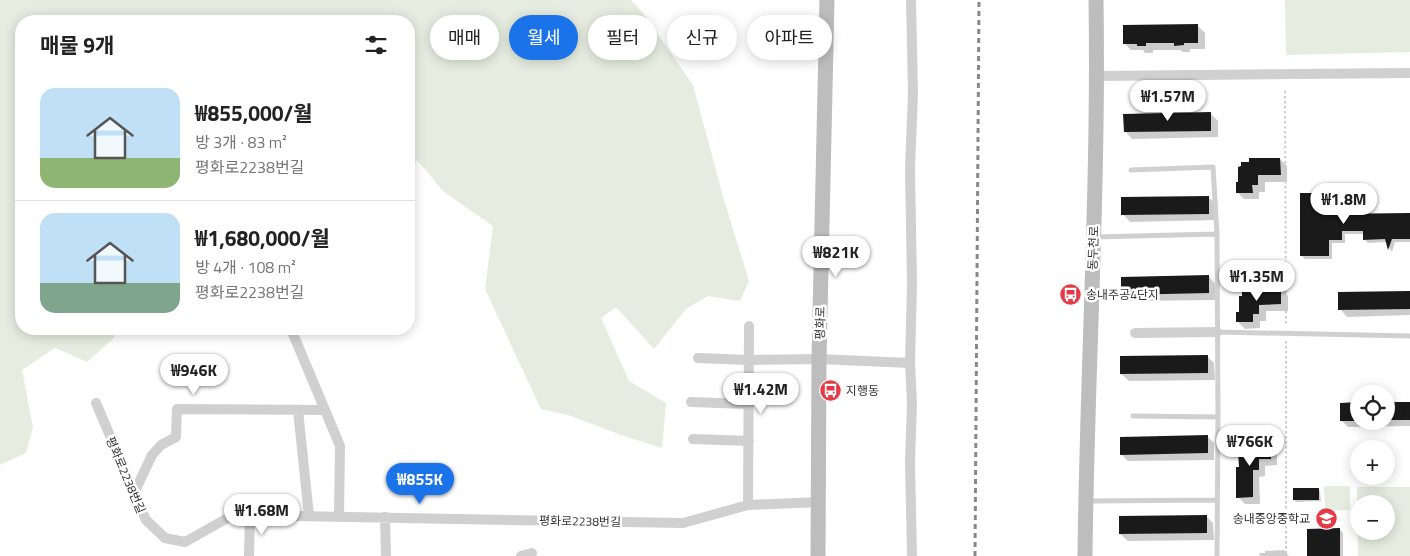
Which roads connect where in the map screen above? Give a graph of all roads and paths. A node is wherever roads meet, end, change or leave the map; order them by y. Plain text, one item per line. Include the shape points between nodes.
1 (827, 0) edge
2 (911, 0) edge
3 (1096, 0) edge
4 (1410, 73) edge
5 (1098, 76) junction
6 (1285, 91) dead end
7 (1131, 170) dead end
8 (1217, 234) junction
9 (1094, 237) junction
10 (749, 326) dead end
11 (1217, 332) junction
12 (1135, 333) dead end
13 (1286, 333) junction
14 (294, 335) edge
15 (1410, 336) edge
16 (698, 358) dead end
17 (819, 359) junction
18 (749, 360) junction
19 (910, 363) junction
20 (691, 402) dead end
21 (96, 403) dead end
22 (748, 404) junction
23 (298, 410) junction
24 (325, 410) junction
25 (1133, 416) dead end
26 (1218, 416) junction
27 (693, 439) dead end
28 (748, 441) junction
29 (134, 493) junction
30 (1217, 500) junction
31 (1086, 501) junction
32 (819, 502) junction
33 (748, 504) junction
34 (250, 515) junction
35 (309, 516) junction
36 (339, 516) junction
37 (385, 517) junction
38 (532, 554) dead end
39 (249, 556) edge
40 (386, 556) edge
41 (520, 556) edge
42 (818, 556) edge
43 (912, 556) edge
44 (1086, 556) edge
45 (1217, 556) edge
46 (1286, 556) edge

1 - 17 street, 평화로
2 - 19 street via 914,92 910,168
3 - 5 street, 동두천로
4 - 5 street
5 - 9 street, 동두천로
6 - 13 path
7 - 8 lane via 1213,167
8 - 9 lane
8 - 11 lane
9 - 31 street, 동두천로
10 - 18 street
11 - 12 street
11 - 13 lane
11 - 26 lane
13 - 15 lane
13 - 46 path
14 - 24 street
16 - 18 street
17 - 18 street
17 - 19 street
17 - 32 street, 평화로
18 - 22 street
19 - 43 street
20 - 22 street
21 - 29 street, 평화로2238번길
22 - 28 street
23 - 24 street
23 - 29 street via 177,409 176,437 161,445 152,455
23 - 35 street
24 - 36 street via 340,446
25 - 26 lane
26 - 30 lane
27 - 28 street
28 - 33 street
29 - 34 street, 평화로2238번길 via 146,520 165,538 185,542 232,515
30 - 31 lane
30 - 45 lane
31 - 44 street, 동두천로
32 - 33 street, 평화로2238번길
32 - 42 street, 평화로
33 - 37 street, 평화로2238번길 via 683,522
34 - 35 street, 평화로2238번길
34 - 39 street
35 - 36 street, 평화로2238번길
36 - 37 street, 평화로2238번길
37 - 40 street
38 - 41 street

